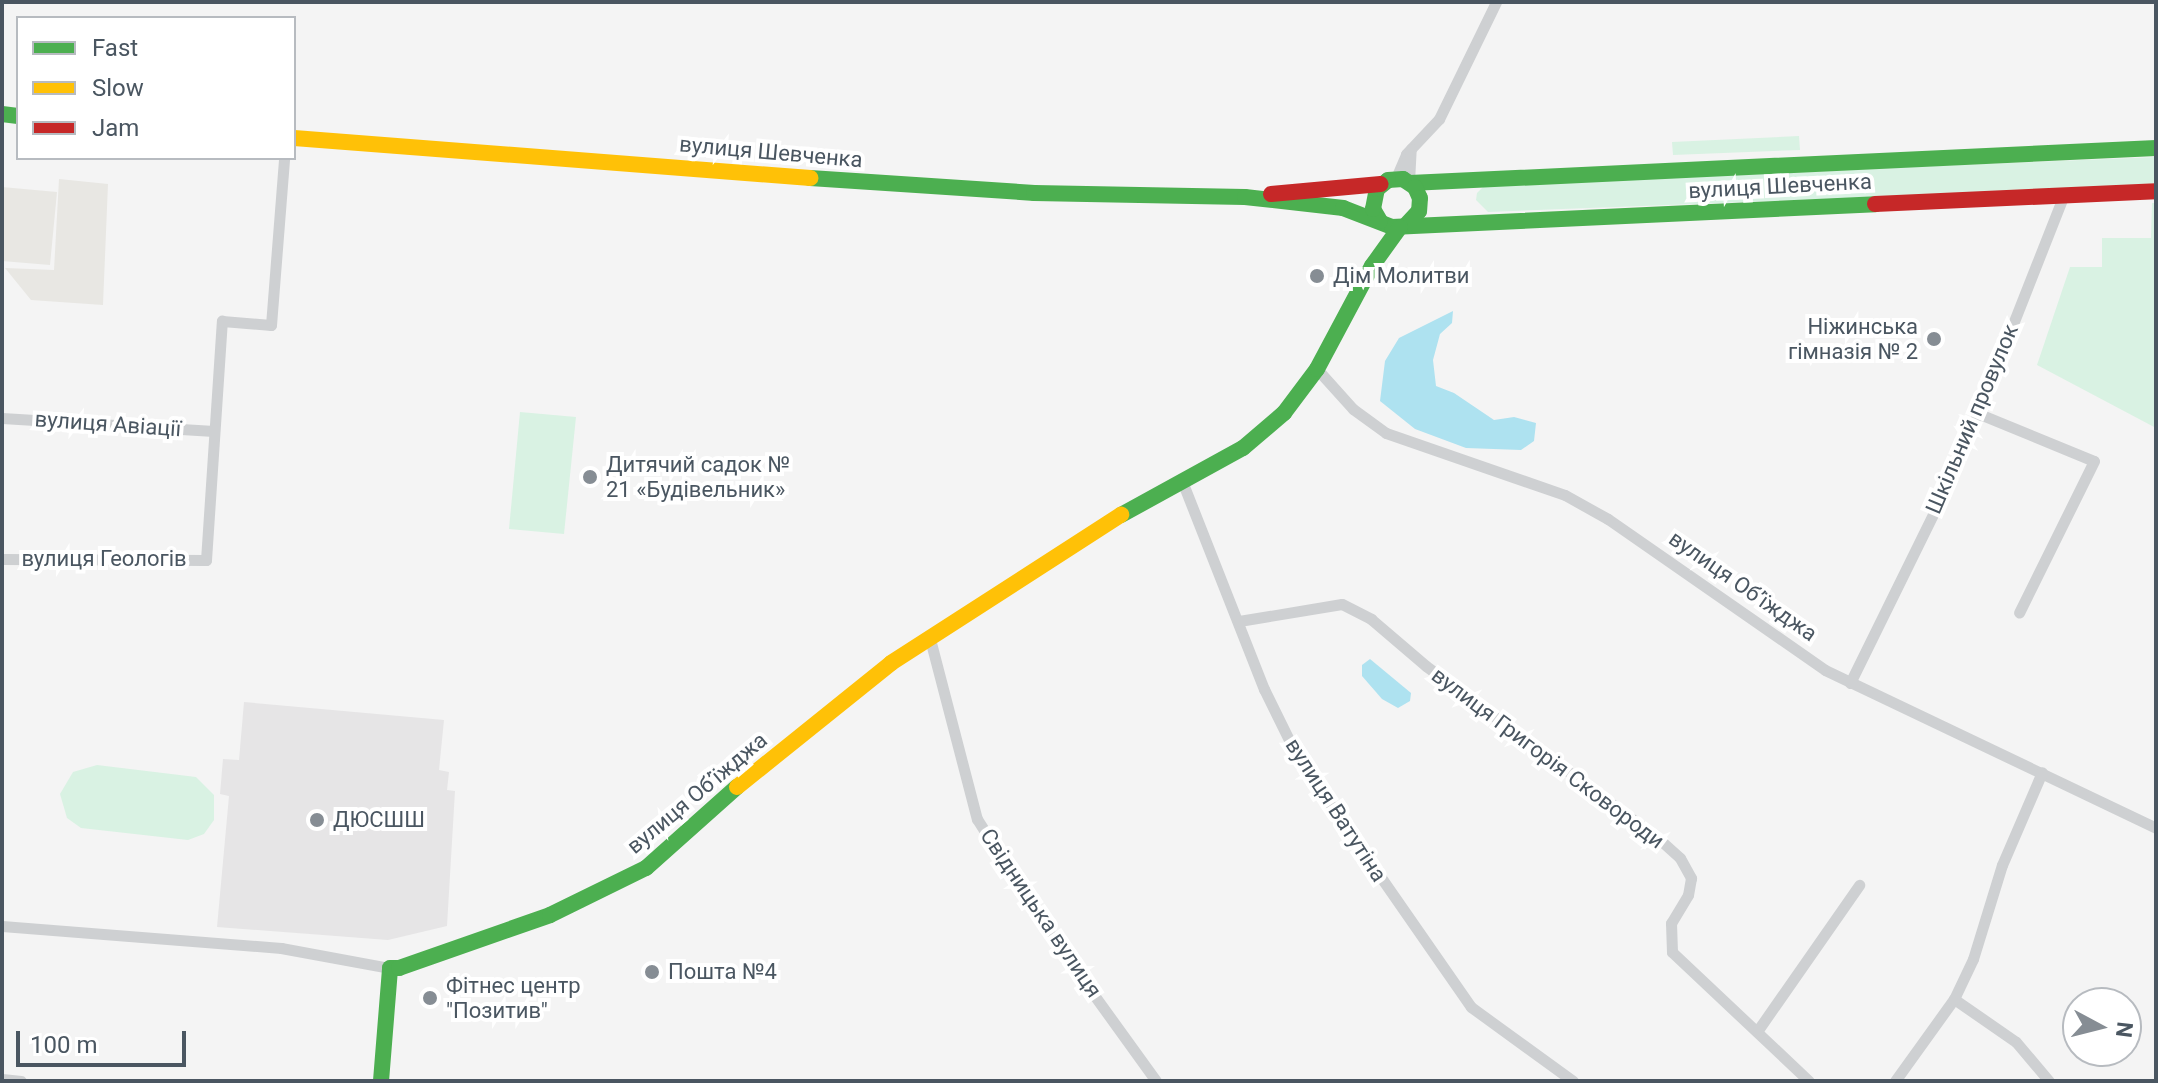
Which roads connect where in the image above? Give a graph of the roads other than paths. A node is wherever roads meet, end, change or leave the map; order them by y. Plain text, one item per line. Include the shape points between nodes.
1 (1496, 2) edge
2 (296, 138) edge
3 (2156, 148) edge
4 (284, 160) edge
5 (1399, 182) junction
6 (2156, 191) edge
7 (2064, 194) junction
8 (1245, 197) junction
9 (1380, 221) junction
10 (1403, 226) junction
11 (1372, 266) junction
12 (1317, 369) junction
13 (1977, 413) junction
14 (2, 418) edge
15 (214, 431) junction
16 (1182, 481) junction
17 (2, 559) edge
18 (2019, 613) dead end
19 (1239, 621) junction
20 (930, 639) junction
21 (1850, 683) junction
22 (2042, 772) junction
23 (2156, 828) edge
24 (1859, 885) dead end
25 (2, 926) edge
26 (390, 968) junction
27 (1954, 999) junction
28 (1758, 1030) junction
29 (2, 1079) edge
30 (21, 1081) edge
31 (381, 1081) edge
32 (1156, 1081) edge
33 (1573, 1081) edge
34 (1809, 1081) edge
35 (1895, 1081) edge
36 (2049, 1081) edge

1 - 5 street via 1439,119 1411,149
2 - 8 main road, вулиця Шевченка via 923,187
3 - 5 main road, вулиця Шевченка
4 - 15 street via 271,325 222,321
5 - 8 main road, вулиця Шевченка
5 - 9 main road via 1372,202
5 - 10 main road via 1418,192 1421,205 1416,217
6 - 7 main road, вулиця Шевченка
7 - 10 main road, вулиця Шевченка
7 - 13 street, Шкільний провулок
8 - 9 main road, вулиця Шевченка via 1343,208
9 - 10 main road
9 - 11 main road, вулиця Обʼїжджа
10 - 11 main road, вулиця Обʼїжджа
11 - 12 main road, вулиця Обʼїжджа
12 - 16 main road, вулиця Обʼїжджа via 1261,434
12 - 21 street, вулиця Обʼїжджа via 1353,409 1386,433 1583,504 1776,639
13 - 18 street via 2094,461
13 - 21 street, Шкільний провулок via 1959,461
14 - 15 street, вулиця Авіації
15 - 17 street, вулиця Геологів via 206,560
16 - 19 street, вулиця Ватутіна
16 - 20 main road, вулиця Обʼїжджа via 1125,512
19 - 28 street, вулиця Григорія Сковороди via 1342,604 1371,619 1629,816 1680,858 1691,878 1688,895 1671,923 1672,952
19 - 33 street, вулиця Ватутіна via 1298,758 1471,1007
20 - 26 main road, вулиця Обʼїжджа via 834,706 646,868 517,928
20 - 32 street, Свідницька вулиця via 977,819 1050,934
21 - 22 street, вулиця Обʼїжджа
22 - 23 street, вулиця Обʼїжджа
22 - 27 street
24 - 28 street
25 - 26 street, вулиця Обʼїжджа via 281,948
26 - 31 main road
27 - 35 street
27 - 36 street via 2016,1042
28 - 34 street, вулиця Григорія Сковороди
29 - 30 street

